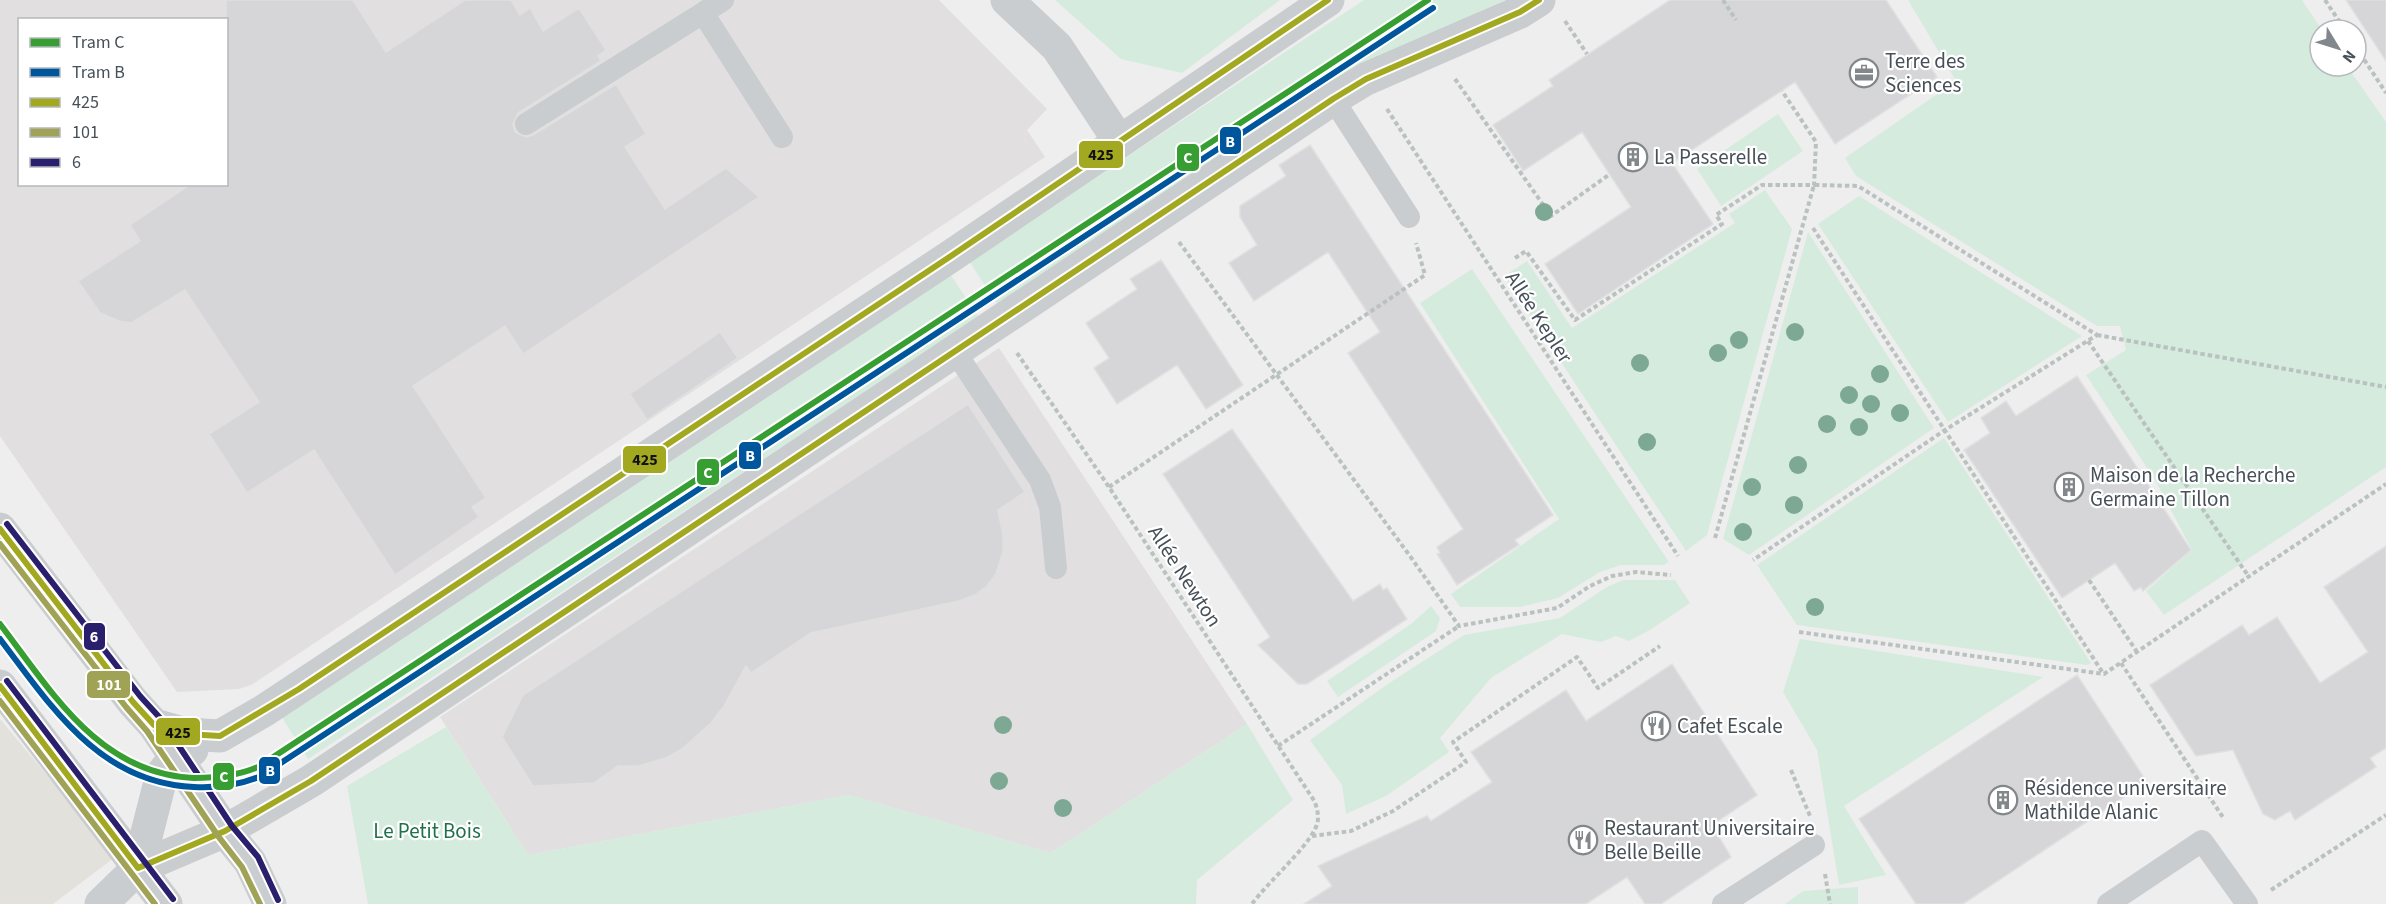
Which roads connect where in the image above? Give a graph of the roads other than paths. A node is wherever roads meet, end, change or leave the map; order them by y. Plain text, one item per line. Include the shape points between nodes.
1 (723, 0) edge
2 (1007, 0) edge
3 (1328, 0) edge
4 (1551, 8) edge
5 (703, 13) junction
6 (1334, 99) junction
7 (526, 124) dead end
8 (782, 137) dead end
9 (1119, 141) junction
10 (1409, 217) road end
11 (954, 350) junction
12 (0, 529) edge
13 (1056, 568) dead end
14 (0, 686) edge
15 (154, 725) junction
16 (220, 736) junction
17 (175, 758) junction
18 (225, 831) junction
19 (1814, 845) road end
20 (138, 868) junction
21 (2255, 899) edge
22 (101, 904) edge
23 (166, 904) edge
24 (270, 904) edge
25 (1723, 904) edge
26 (2108, 904) edge

1 - 5 lane
2 - 9 street via 1057,47
3 - 9 street
4 - 6 street via 1520,12 1366,79
5 - 7 lane
5 - 8 lane
6 - 10 lane
6 - 11 street
9 - 16 street via 308,683
11 - 13 lane via 1040,480 1050,507
11 - 18 street via 424,707 311,781
12 - 15 street
14 - 20 street
15 - 16 street via 186,734
15 - 17 street
16 - 17 street
17 - 18 street
17 - 20 street via 162,774
18 - 20 street
18 - 24 street via 250,862
19 - 25 lane
20 - 22 street
20 - 23 street
21 - 26 lane via 2202,841

